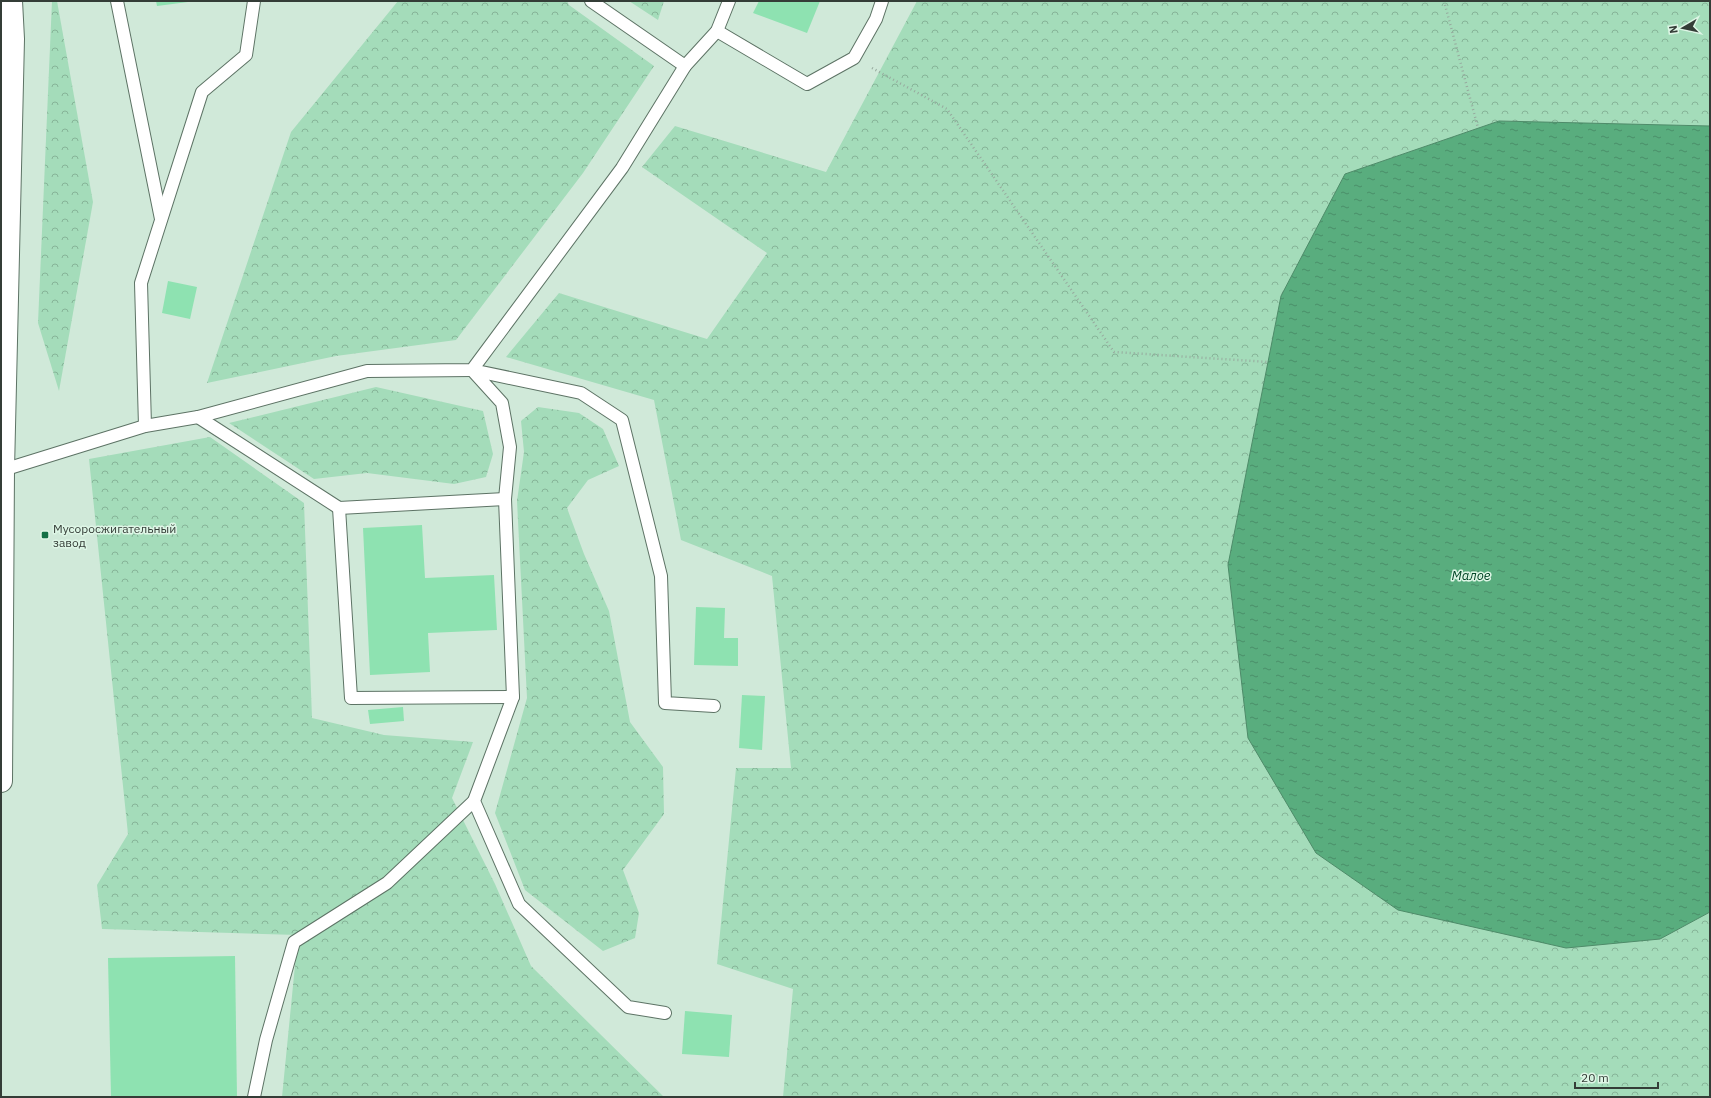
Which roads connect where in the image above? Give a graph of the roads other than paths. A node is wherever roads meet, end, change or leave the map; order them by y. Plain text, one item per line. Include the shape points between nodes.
1 (11, 1) edge
2 (117, 1) edge
3 (254, 1) edge
4 (591, 1) edge
5 (729, 1) edge
6 (882, 1) edge
7 (717, 31) junction
8 (685, 66) junction
9 (161, 220) junction
10 (472, 370) junction
11 (198, 416) junction
12 (145, 426) junction
13 (3, 470) junction
14 (505, 499) junction
15 (339, 508) junction
16 (513, 697) junction
17 (714, 706) dead end
18 (1, 780) edge
19 (474, 801) junction
20 (665, 1012) dead end
21 (254, 1097) edge

1 - 13 main road via 13,47
2 - 9 lane
3 - 9 lane via 246,55 202,92
4 - 8 lane
5 - 7 lane
6 - 7 lane via 876,19 854,58 807,84
7 - 8 lane
8 - 10 lane via 622,168
9 - 12 lane via 141,283
10 - 11 lane via 367,371
10 - 14 lane via 502,403 510,447
10 - 17 lane via 580,393 622,420 661,576 665,703
11 - 12 lane
11 - 15 lane
12 - 13 lane
13 - 18 main road
14 - 15 lane
14 - 16 lane
15 - 16 lane via 351,698
16 - 19 lane
19 - 20 lane via 518,904 628,1007
19 - 21 lane via 387,883 294,942 266,1040

